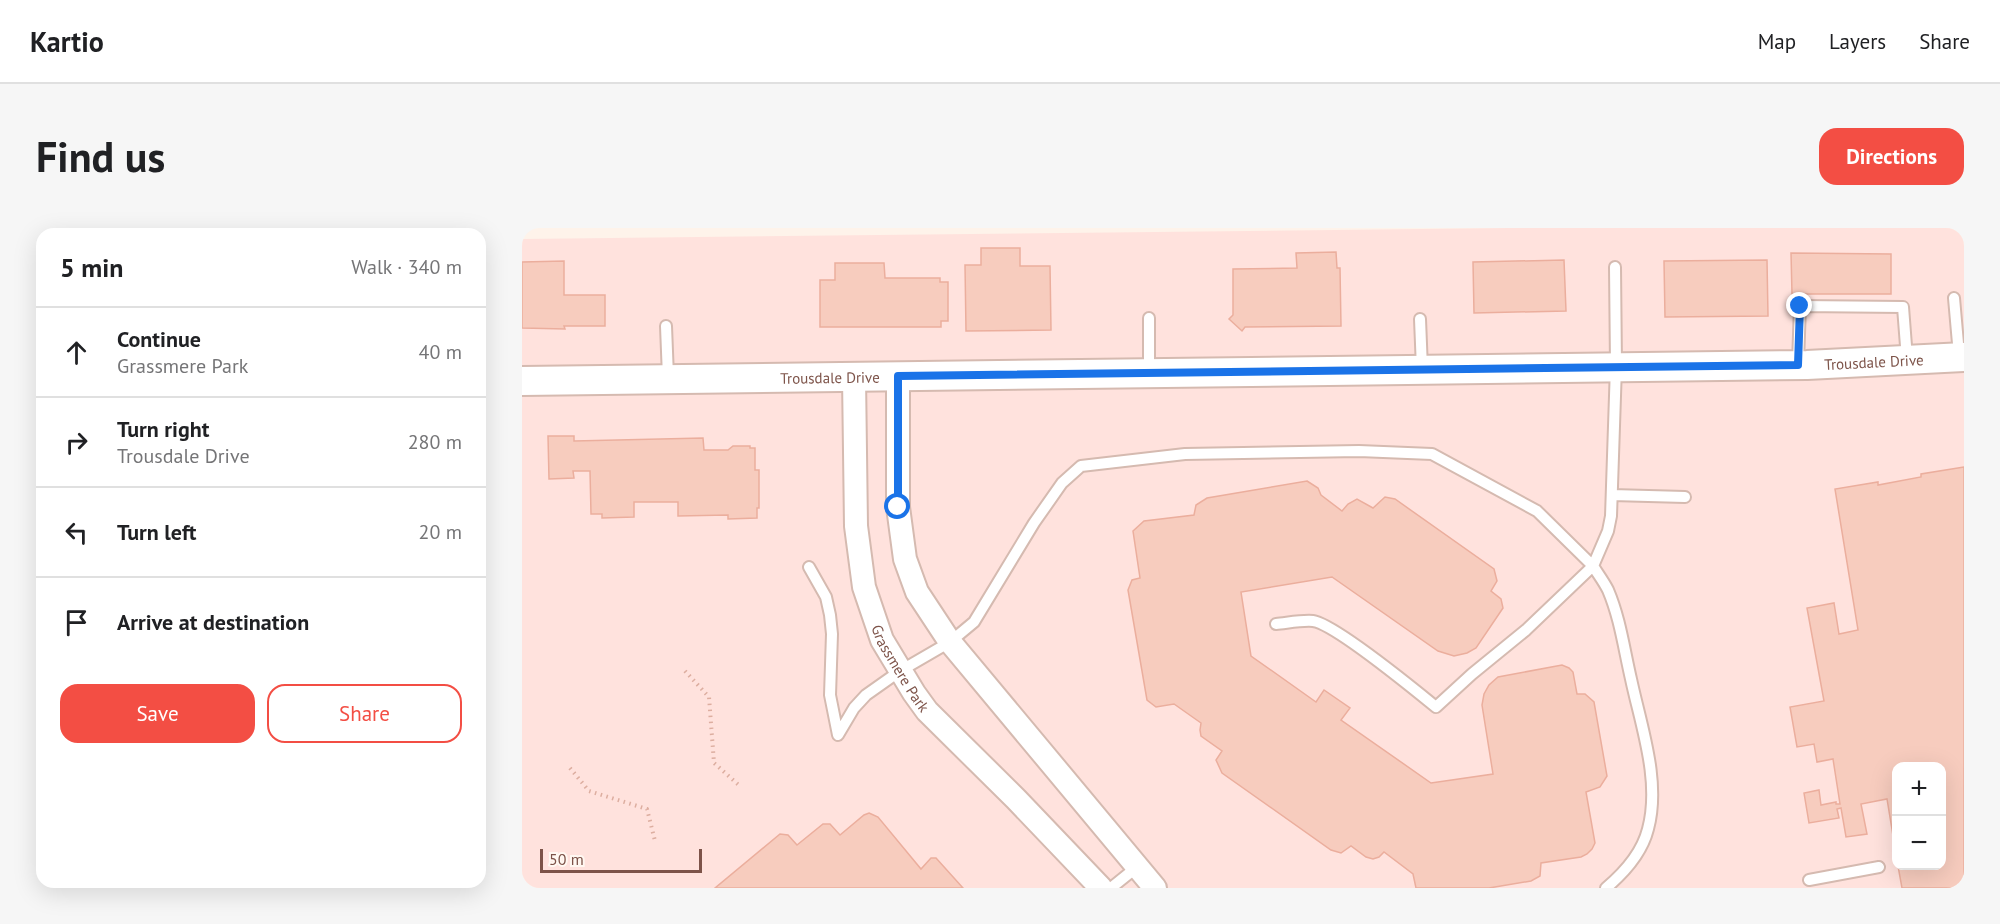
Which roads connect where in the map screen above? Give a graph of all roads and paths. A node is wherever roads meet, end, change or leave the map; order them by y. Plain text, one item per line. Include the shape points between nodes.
1 (1615, 267) dead end
2 (1954, 298) dead end
3 (1149, 318) dead end
4 (1420, 319) dead end
5 (666, 326) dead end
6 (1961, 357) edge
7 (1907, 360) junction
8 (1798, 365) junction
9 (1616, 366) junction
10 (1422, 369) junction
11 (1149, 373) junction
12 (898, 376) junction
13 (854, 377) junction
14 (668, 379) junction
15 (522, 381) edge
16 (1612, 495) junction
17 (1685, 497) dead end
18 (1593, 566) junction
19 (809, 567) dead end
20 (1276, 624) dead end
21 (950, 642) junction
22 (685, 671) dead end
23 (900, 671) junction
24 (570, 768) dead end
25 (741, 787) dead end
26 (655, 841) dead end
27 (1137, 867) junction
28 (1879, 867) dead end
29 (1809, 880) dead end
30 (1101, 888) edge
31 (1111, 888) edge
32 (1155, 888) edge
33 (1606, 888) edge

1 - 9 lane
2 - 6 lane
3 - 11 lane
4 - 10 lane
5 - 14 lane
6 - 7 street, Trousdale Drive
7 - 8 street, Trousdale Drive
7 - 8 lane via 1903,307 1800,306
8 - 9 street, Trousdale Drive
9 - 10 street, Trousdale Drive
9 - 16 lane
10 - 11 street, Trousdale Drive
11 - 12 street, Trousdale Drive
12 - 13 street, Trousdale Drive
12 - 21 street via 900,538 916,592
13 - 14 street, Trousdale Drive
13 - 23 street, Grassmere Park via 856,526 864,587 882,640
14 - 15 street, Trousdale Drive
16 - 17 lane
16 - 18 lane via 1608,531
18 - 20 lane via 1436,707 1370,656 1315,621
18 - 21 lane via 1537,511 1432,454 1359,450 1185,454 1081,466 1062,483 1034,523 974,622
18 - 33 lane via 1617,614 1650,764 1653,799 1644,843
19 - 23 lane via 826,597 830,615 829,686 838,735 861,700
21 - 23 lane
21 - 27 street
22 - 25 path via 709,697 714,763
23 - 30 street, Grassmere Park via 927,711
24 - 26 path via 589,791 647,809
27 - 31 lane
27 - 32 street
28 - 29 lane

